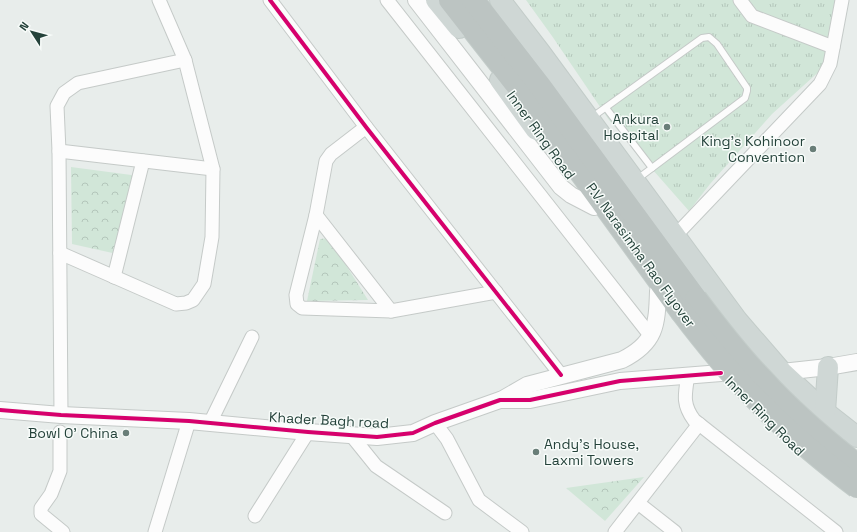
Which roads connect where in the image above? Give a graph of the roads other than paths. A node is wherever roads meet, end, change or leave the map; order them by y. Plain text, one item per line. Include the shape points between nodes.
1 (158, 0) edge
2 (270, 0) edge
3 (387, 0) edge
4 (416, 0) edge
5 (436, 0) edge
6 (450, 0) edge
7 (473, 0) edge
8 (500, 0) edge
9 (740, 0) edge
10 (842, 0) edge
11 (833, 47) junction
12 (185, 60) junction
13 (606, 108) junction
14 (590, 119) junction
15 (366, 128) junction
16 (59, 151) junction
17 (143, 161) junction
18 (652, 168) junction
19 (214, 169) junction
20 (635, 181) junction
21 (594, 207) junction
22 (316, 215) junction
23 (675, 236) junction
24 (60, 253) junction
25 (114, 277) junction
26 (658, 291) junction
27 (496, 292) junction
28 (391, 312) junction
29 (737, 320) junction
30 (650, 335) junction
31 (252, 337) dead end
32 (696, 342) junction
33 (857, 362) edge
34 (828, 367) junction
35 (782, 372) junction
36 (720, 373) junction
37 (561, 375) junction
38 (688, 375) junction
39 (500, 400) junction
40 (0, 410) edge
41 (825, 412) junction
42 (189, 421) junction
43 (61, 423) junction
44 (210, 423) junction
45 (435, 423) junction
46 (699, 424) junction
47 (308, 432) junction
48 (351, 435) junction
49 (857, 437) edge
50 (857, 465) edge
51 (857, 487) edge
52 (857, 497) edge
53 (638, 503) junction
54 (446, 513) dead end
55 (256, 516) dead end
56 (63, 532) edge
57 (155, 532) edge
58 (522, 532) edge
59 (615, 532) edge
60 (675, 532) edge
61 (836, 532) edge

1 - 12 street
2 - 15 street
3 - 30 street
4 - 21 street via 561,187
5 - 21 main road, Inner Ring Road via 493,71
6 - 51 highway, P.V. Narasimha Rao Flyover, bridge via 526,97 681,311 719,359 778,421
7 - 50 highway, P.V. Narasimha Rao Flyover, bridge via 738,353 790,408
8 - 14 main road
9 - 11 street via 752,16
10 - 11 street
11 - 23 street via 830,64 820,84
12 - 16 street via 78,83 70,87 64,92 57,106
12 - 19 street
13 - 14 lane
13 - 18 lane
13 - 18 lane via 702,38 709,37 717,44 747,88 745,98
14 - 20 main road
15 - 22 street via 331,154 326,161
15 - 27 street
16 - 17 street
16 - 24 street
17 - 19 street
17 - 25 street
18 - 20 lane
19 - 25 street via 212,237 204,284 192,300 176,304
20 - 23 main road
21 - 26 main road, Inner Ring Road
22 - 28 street
22 - 28 street via 296,295 297,304 302,308
23 - 29 main road
24 - 25 street
24 - 43 street
26 - 30 street via 655,328
26 - 32 main road, Inner Ring Road
27 - 28 street
27 - 37 street
29 - 32 main road via 730,331 713,342
29 - 35 main road
30 - 37 street via 645,343 622,360
31 - 44 street
32 - 36 main road, Inner Ring Road
33 - 34 street
34 - 35 street
34 - 41 main road
35 - 41 main road
36 - 38 street, Khader Bagh road
36 - 52 main road, Inner Ring Road via 810,461
37 - 39 street via 527,385
38 - 39 street, Khader Bagh road via 620,381 530,400
38 - 46 street via 686,407
39 - 45 street, Khader Bagh road
40 - 43 street, Khader Bagh road
41 - 49 main road
42 - 43 street, Khader Bagh road
42 - 44 street, Khader Bagh road
42 - 57 street
43 - 56 street via 60,471 51,494 41,508 41,514
44 - 47 street, Khader Bagh road
45 - 48 street, Khader Bagh road via 413,433 377,437
45 - 58 street via 447,439 479,500
46 - 53 street
46 - 61 street
47 - 48 street, Khader Bagh road
47 - 55 street
48 - 54 street via 376,466
53 - 59 street
53 - 60 street

